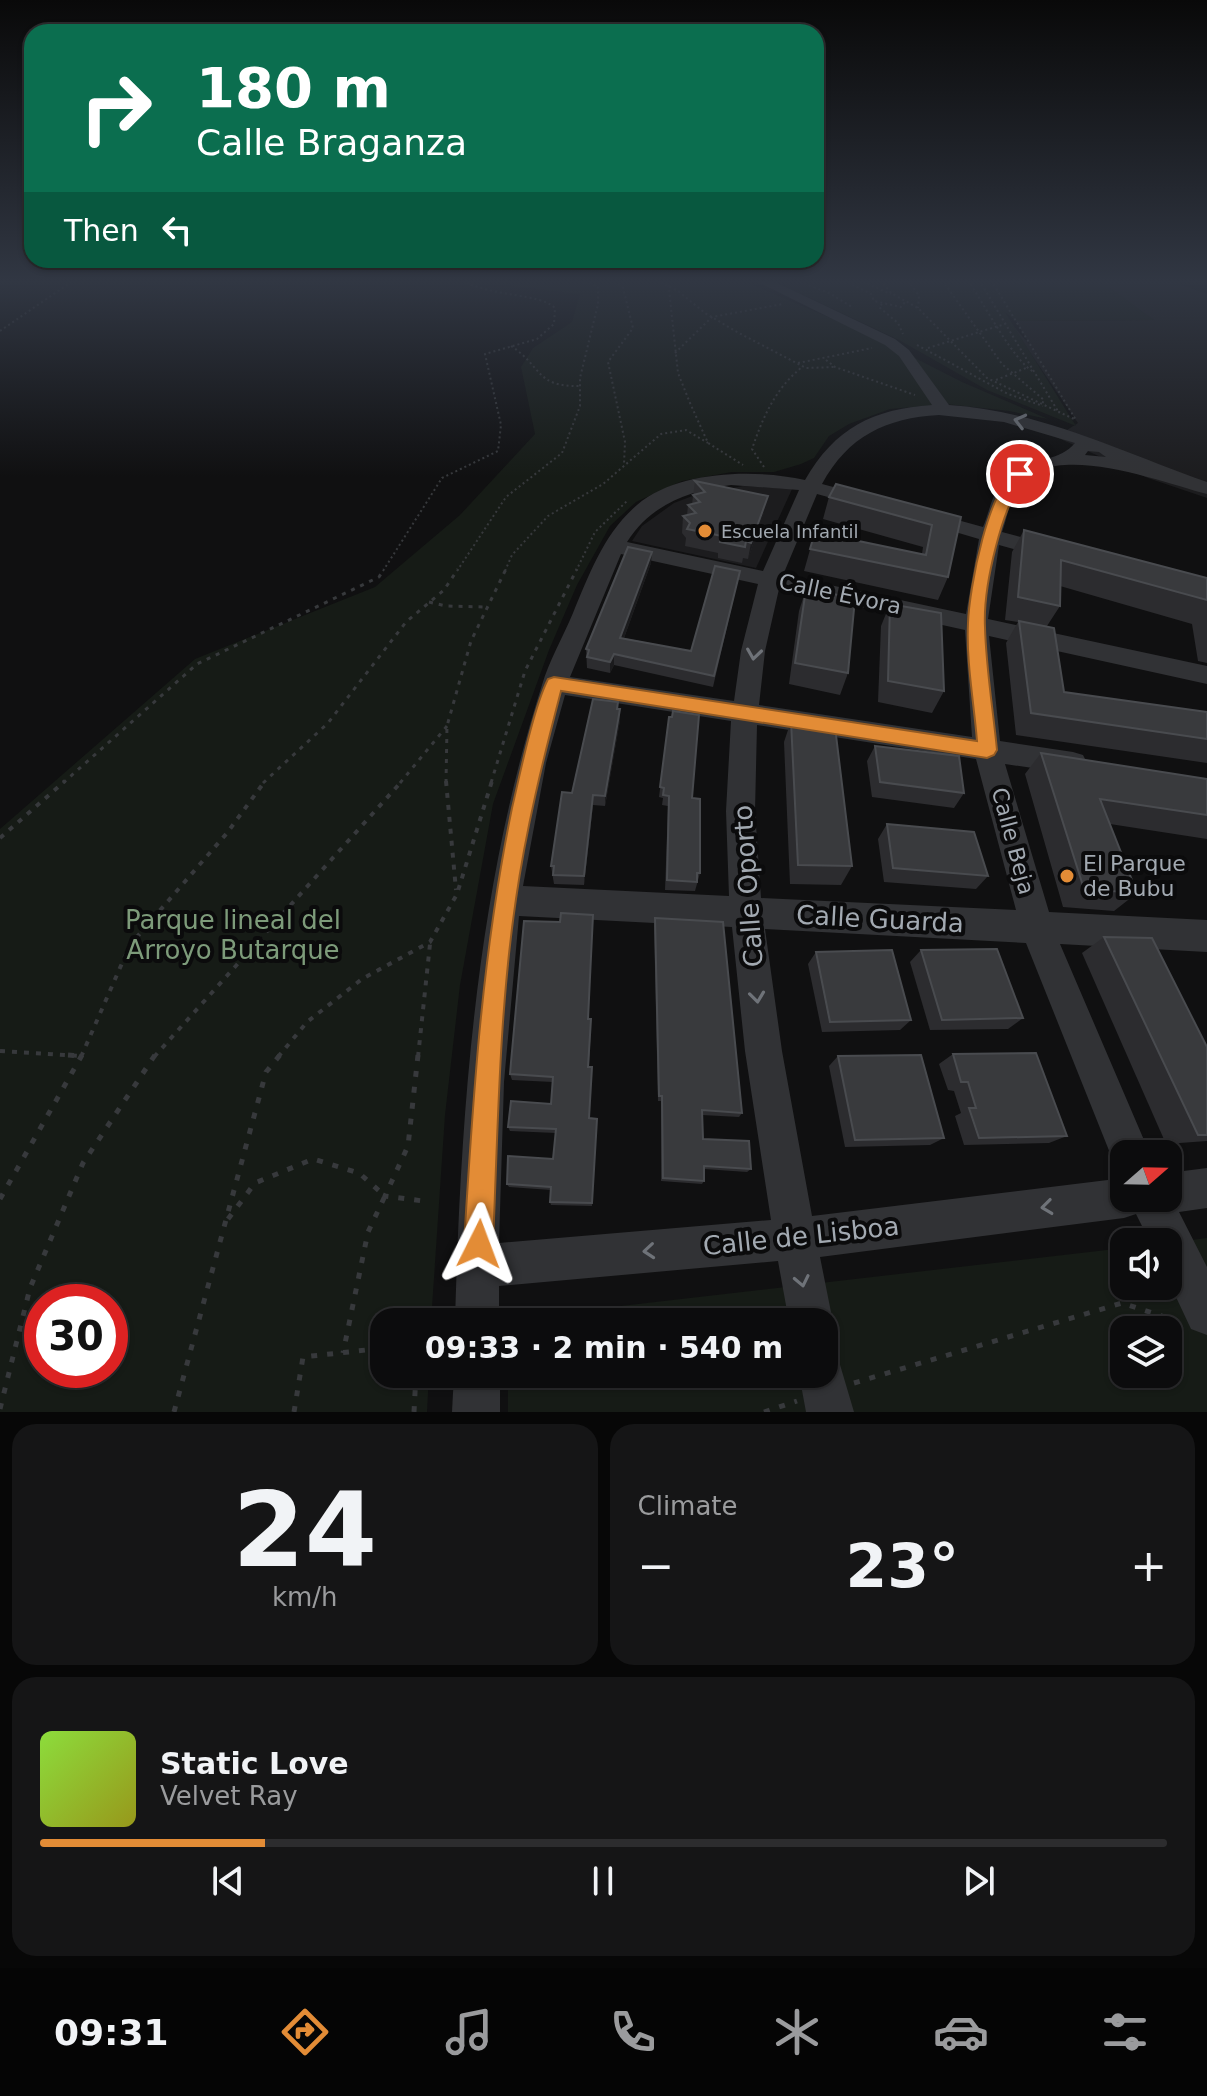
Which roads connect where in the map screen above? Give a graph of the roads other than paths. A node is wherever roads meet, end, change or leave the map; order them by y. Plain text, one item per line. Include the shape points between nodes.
1 (902, 346) edge
2 (942, 407) junction
3 (1091, 454) junction
4 (827, 461) junction
5 (767, 474) junction
6 (810, 486) junction
7 (1207, 488) edge
8 (880, 505) edge
9 (906, 512) edge
10 (990, 536) junction
11 (613, 545) junction
12 (1069, 557) edge
13 (771, 579) junction
14 (976, 624) junction
15 (1207, 675) edge
16 (554, 684) junction
17 (745, 712) junction
18 (987, 750) junction
19 (1097, 767) edge
20 (505, 900) junction
21 (746, 911) junction
22 (1037, 928) junction
23 (1207, 936) edge
24 (1124, 1140) edge
25 (1207, 1188) edge
26 (1182, 1191) edge
27 (1110, 1200) edge
28 (1155, 1212) edge
29 (793, 1239) junction
30 (477, 1266) junction
31 (477, 1308) edge
32 (808, 1308) edge
33 (1193, 1318) edge
34 (477, 1388) edge
35 (476, 1412) edge

1 - 2 street
3 -> 2 street, Calle Oporto via 1013,418
2 - 4 street, Calle Oporto via 866,427 847,438
3 - 7 street, Calle Oporto
3 - 10 street, Calle Beja via 1033,466 1010,483
4 - 5 street, Calle Oporto
4 - 6 street, Calle Oporto
5 - 6 street
5 - 11 street via 719,480 668,495 644,509
6 - 8 street
6 - 13 street, Calle Oporto
9 - 10 street
10 - 12 street
10 - 14 street, Calle Beja
11 - 13 street, Calle Évora
11 - 16 street
13 - 14 street, Calle Évora
13 -> 17 street, Calle Oporto
14 - 15 street, Calle Évora
14 - 18 street, Calle Beja
16 - 17 street
16 - 20 street via 528,779
17 - 18 street
17 - 21 street, Calle Oporto
18 - 19 street
18 - 22 street, Calle Beja
20 - 21 street, Calle Guarda
20 - 30 street via 489,1052
21 - 22 street, Calle Guarda
21 -> 29 street, Calle Oporto
22 - 23 street, Calle Guarda
22 - 24 street, Calle Beja
25 - 26 street
27 -> 29 street, Calle de Lisboa
28 - 33 street
29 -> 30 street, Calle de Lisboa
29 -> 32 street, Calle Oporto
30 - 31 street
34 - 35 street

